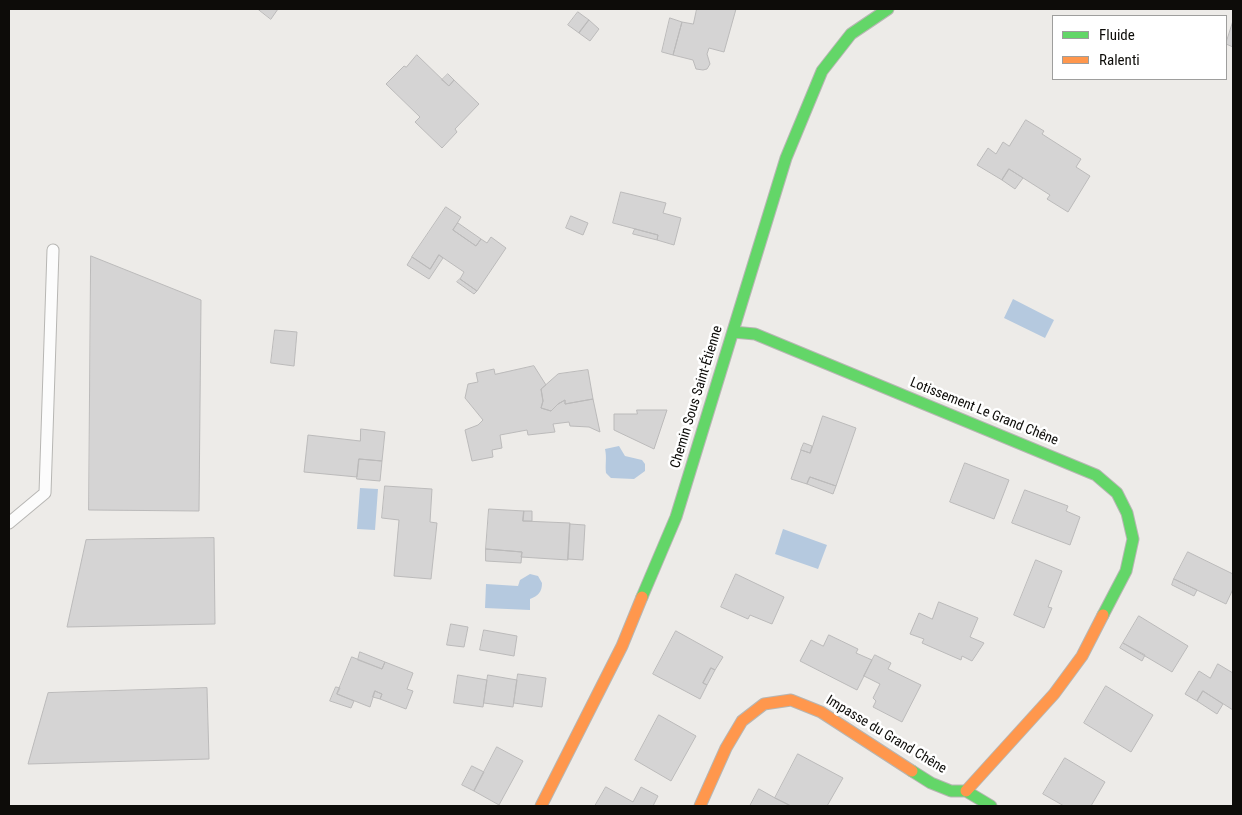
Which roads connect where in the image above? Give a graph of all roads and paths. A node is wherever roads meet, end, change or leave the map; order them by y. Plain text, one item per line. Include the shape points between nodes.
1 (888, 9) edge
2 (53, 250) dead end
3 (733, 332) junction
4 (9, 523) edge
5 (966, 791) junction
6 (540, 806) edge
7 (700, 806) edge
8 (991, 806) edge

1 - 3 street, Chemin Sous Saint-Étienne via 851,34 822,71 786,158
2 - 4 lane via 45,493
3 - 5 street, Lotissement Le Grand Chêne via 755,334 1096,475 1117,493 1127,513 1133,539 1126,571 1115,595 1082,656 1054,694
3 - 6 street, Chemin Sous Saint-Étienne via 676,517 622,646
5 - 7 street, Impasse du Grand Chêne via 951,791 931,783 821,712 791,700 764,704 742,721
5 - 8 street, Impasse du Grand Chêne

